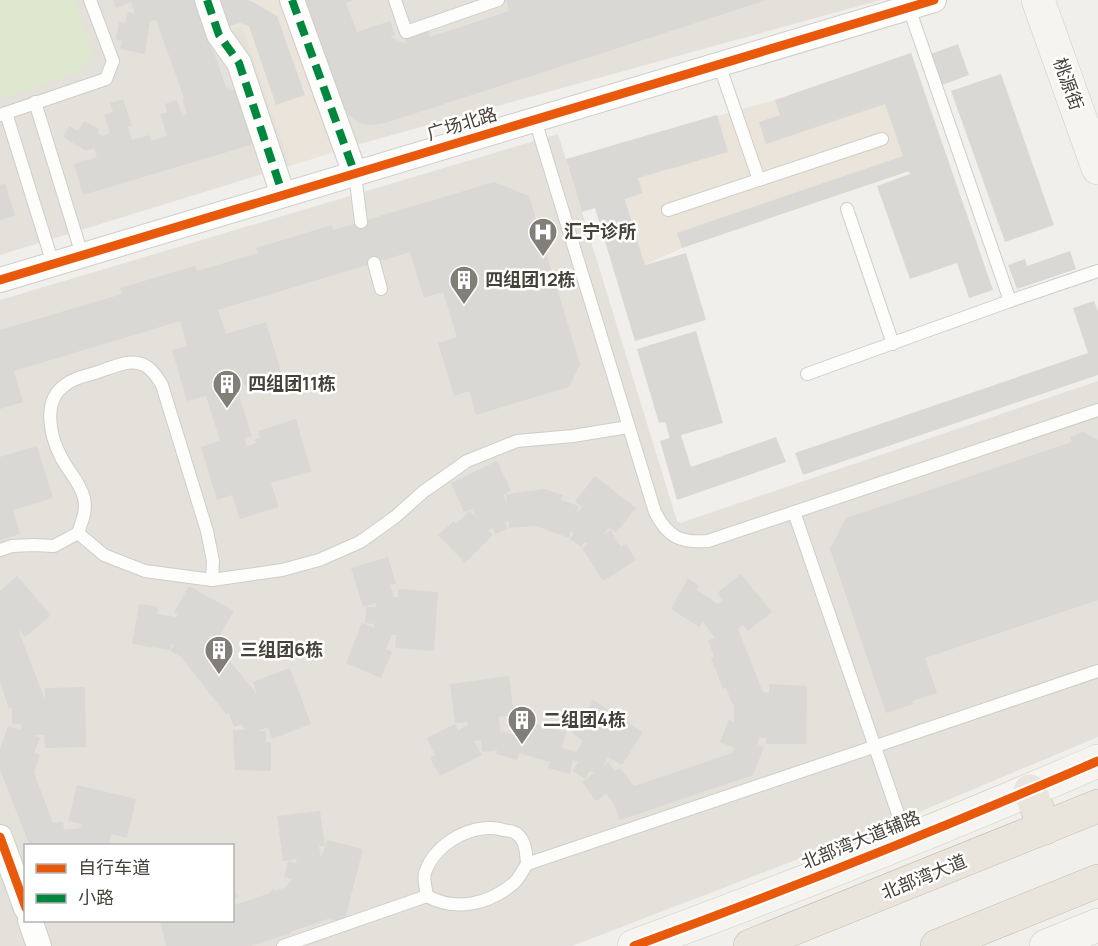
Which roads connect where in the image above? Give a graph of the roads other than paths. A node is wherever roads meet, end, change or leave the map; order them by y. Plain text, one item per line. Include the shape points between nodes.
1 (90, 0) edge
2 (207, 0) edge
3 (292, 0) edge
4 (395, 0) edge
5 (498, 0) edge
6 (934, 0) edge
7 (1038, 0) edge
8 (909, 8) junction
9 (719, 64) junction
10 (35, 102) junction
11 (3, 114) edge
12 (535, 120) junction
13 (882, 139) dead end
14 (1098, 168) edge
15 (355, 174) junction
16 (759, 180) junction
17 (283, 195) junction
18 (847, 209) dead end
19 (668, 210) dead end
20 (361, 222) dead end
21 (82, 255) junction
22 (374, 263) dead end
23 (52, 264) junction
24 (1098, 271) edge
25 (0, 280) edge
26 (381, 288) dead end
27 (1010, 301) junction
28 (893, 344) junction
29 (807, 374) dead end
30 (1098, 410) edge
31 (628, 427) junction
32 (794, 512) junction
33 (78, 533) junction
34 (0, 550) edge
35 (212, 580) junction
36 (1098, 671) edge
37 (875, 746) junction
38 (1098, 761) edge
39 (1030, 791) junction
40 (1098, 806) edge
41 (1046, 828) junction
42 (0, 837) edge
43 (907, 840) junction
44 (527, 864) junction
45 (1098, 881) edge
46 (426, 896) junction
47 (24, 903) edge
48 (30, 922) edge
49 (1098, 925) edge
50 (950, 944) edge
51 (39, 946) edge
52 (283, 946) edge
53 (634, 946) edge
54 (750, 946) edge
55 (1046, 946) edge

1 - 10 lane via 113,61 106,79
2 - 17 street via 219,35 238,63
3 - 15 street
4 - 5 lane via 406,32
6 - 8 street, 广场北路
7 - 14 main road, 桃源街
8 - 9 street, 广场北路
8 - 27 lane
9 - 12 street, 广场北路
9 - 16 lane
10 - 11 lane
10 - 21 lane
11 - 23 lane
12 - 15 street, 广场北路
12 - 31 lane
13 - 16 lane
15 - 17 street, 广场北路
15 - 20 lane
16 - 19 lane
17 - 21 street, 广场北路
18 - 28 lane
21 - 23 street, 广场北路
22 - 26 lane
23 - 25 street, 广场北路
24 - 27 lane
27 - 28 lane
28 - 29 lane
30 - 32 lane
31 - 32 lane via 655,512 674,537 690,543 708,542
31 - 35 lane via 517,441 467,460 360,542 319,560 282,570
32 - 37 lane
33 - 34 lane via 54,546 12,546
33 - 35 lane via 104,555 145,571
33 - 35 lane via 85,513 84,497 61,456 50,420 51,405 57,393 71,381 126,363 140,363 153,370 162,385 207,531
36 - 37 lane
37 - 43 lane
37 - 44 lane
38 - 39 main road, 北部湾大道辅路
39 - 41 highway
39 - 43 main road, 北部湾大道辅路
40 - 41 highway, 北部湾大道
41 - 54 highway, 北部湾大道
42 - 47 street
43 - 53 main road, 北部湾大道辅路
44 - 46 lane via 516,882 490,899 461,905 440,903
44 - 46 lane via 525,845 517,833 496,827 471,830 449,842 432,858 424,874
45 - 50 highway
46 - 52 lane
48 - 51 street
49 - 55 main road

